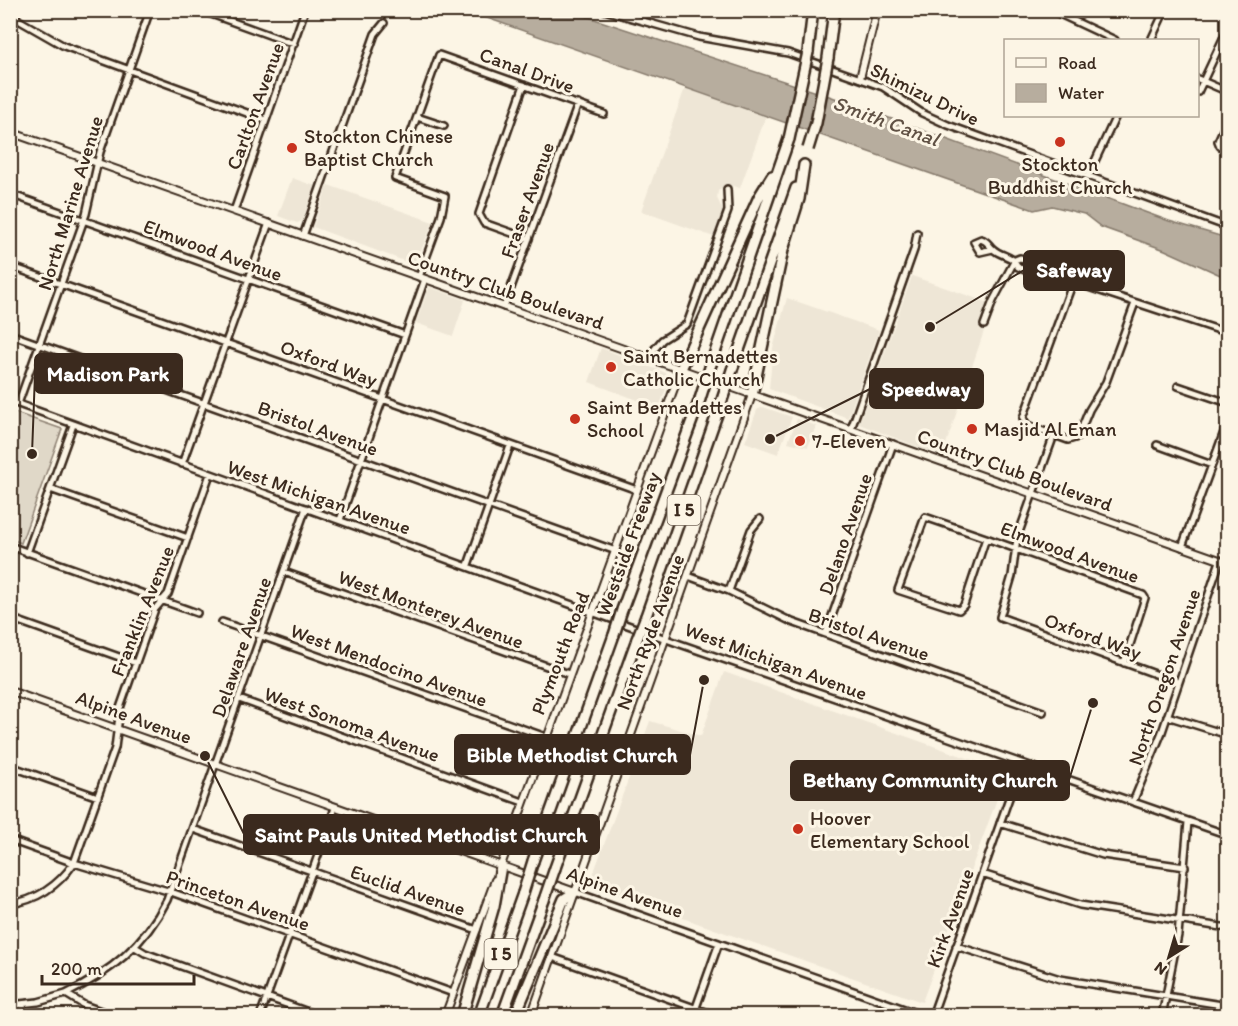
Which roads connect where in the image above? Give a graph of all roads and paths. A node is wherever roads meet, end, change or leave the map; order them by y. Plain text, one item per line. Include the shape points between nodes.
1 (18, 10) edge
2 (150, 10) edge
3 (200, 10) edge
4 (305, 10) edge
5 (604, 10) edge
6 (813, 10) edge
7 (834, 10) edge
8 (877, 10) edge
9 (1051, 10) edge
10 (1165, 10) edge
11 (15, 18) junction
12 (384, 23) dead end
13 (1227, 28) edge
14 (10, 31) edge
15 (1113, 39) edge
16 (1151, 39) edge
17 (294, 44) junction
18 (128, 70) junction
19 (860, 78) junction
20 (1200, 80) edge
21 (524, 85) junction
22 (1227, 92) edge
23 (578, 104) junction
24 (604, 114) dead end
25 (417, 117) junction
26 (1116, 117) edge
27 (1227, 119) edge
28 (266, 120) junction
29 (444, 126) dead end
30 (10, 132) edge
31 (1227, 151) edge
32 (97, 162) junction
33 (780, 164) junction
34 (804, 165) junction
35 (1088, 176) junction
36 (727, 189) dead end
37 (10, 194) edge
38 (234, 211) junction
39 (84, 220) junction
40 (269, 223) junction
41 (1227, 227) edge
42 (917, 233) dead end
43 (303, 236) junction
44 (529, 239) junction
45 (993, 249) dead end
46 (1015, 260) junction
47 (1030, 262) junction
48 (10, 266) edge
49 (1027, 269) junction
50 (1044, 271) junction
51 (422, 278) junction
52 (249, 279) junction
53 (1072, 282) junction
54 (61, 284) junction
55 (1135, 303) junction
56 (504, 307) junction
57 (988, 314) junction
58 (996, 318) dead end
59 (984, 325) dead end
60 (1227, 333) edge
61 (10, 334) edge
62 (405, 335) junction
63 (226, 343) junction
64 (39, 344) junction
65 (648, 357) junction
66 (681, 369) junction
67 (1178, 386) dead end
68 (752, 395) junction
69 (382, 398) junction
70 (10, 401) edge
71 (204, 403) junction
72 (1227, 403) edge
73 (18, 404) junction
74 (1227, 421) edge
75 (74, 425) junction
76 (851, 429) junction
77 (1054, 435) junction
78 (893, 444) junction
79 (510, 446) junction
80 (1157, 446) dead end
81 (361, 459) junction
82 (182, 464) junction
83 (1212, 465) junction
84 (210, 474) junction
85 (50, 489) junction
86 (637, 490) junction
87 (1032, 494) junction
88 (489, 506) junction
89 (306, 508) junction
90 (760, 519) dead end
91 (339, 520) junction
92 (188, 538) junction
93 (986, 538) junction
94 (10, 546) edge
95 (1182, 547) junction
96 (1015, 548) junction
97 (616, 551) junction
98 (27, 553) junction
99 (1224, 562) edge
100 (468, 565) junction
101 (284, 572) junction
102 (688, 576) junction
103 (729, 591) junction
104 (162, 600) junction
105 (594, 611) junction
106 (197, 613) dead end
107 (10, 618) edge
108 (222, 622) dead end
109 (826, 633) junction
110 (261, 636) junction
111 (666, 637) junction
112 (136, 663) junction
113 (1124, 663) junction
114 (569, 674) junction
115 (1178, 682) junction
116 (10, 691) edge
117 (239, 699) junction
118 (1043, 711) dead end
119 (1167, 716) junction
120 (119, 729) junction
121 (1227, 735) edge
122 (546, 737) junction
123 (216, 764) junction
124 (1021, 764) junction
125 (10, 766) edge
126 (98, 797) junction
127 (523, 802) junction
128 (1133, 802) junction
129 (335, 808) junction
130 (1188, 822) junction
131 (1000, 823) junction
132 (193, 829) junction
133 (1227, 836) edge
134 (10, 840) edge
135 (74, 863) junction
136 (501, 866) junction
137 (1185, 867) junction
138 (312, 872) junction
139 (982, 874) junction
140 (171, 892) junction
141 (575, 892) junction
142 (10, 904) edge
143 (1179, 922) junction
144 (1227, 928) edge
145 (477, 930) junction
146 (290, 934) junction
147 (719, 943) junction
148 (956, 946) junction
149 (135, 947) junction
150 (552, 957) junction
151 (453, 993) junction
152 (66, 994) junction
153 (267, 997) junction
154 (1167, 997) junction
155 (24, 1004) junction
156 (10, 1005) edge
157 (1227, 1006) edge
158 (696, 1008) junction
159 (20, 1016) edge
160 (115, 1016) edge
161 (260, 1016) edge
162 (319, 1016) edge
163 (445, 1016) edge
164 (462, 1016) edge
165 (479, 1016) edge
166 (502, 1016) edge
167 (515, 1016) edge
168 (531, 1016) edge
169 (693, 1016) edge
170 (717, 1016) edge
171 (924, 1016) edge
172 (932, 1016) edge
173 (1162, 1016) edge

1 - 11 street
2 - 18 street, North Marine Avenue
3 - 17 street
4 - 17 street, Carlton Avenue
5 - 19 street, Shimizu Drive via 690,35 780,51
6 - 33 highway, Westside Freeway / I 5, bridge via 808,52
7 - 34 highway, Westside Freeway / I 5, bridge via 816,123
8 - 19 street
9 - 15 street
10 - 16 street
11 - 14 street
11 - 18 street via 64,46
12 - 43 street via 375,34
13 - 20 street
17 - 28 street, Carlton Avenue
18 - 28 street
18 - 32 street, North Marine Avenue
19 - 35 street, Shimizu Drive via 901,96 933,119
20 - 22 street
21 - 23 street, Canal Drive
21 - 25 street, Canal Drive via 439,55
21 - 44 street via 479,211 484,223
23 - 24 street, Canal Drive
23 - 44 street, Fraser Avenue
25 - 29 street
25 - 51 street via 395,178 445,196
26 - 35 street
27 - 31 street via 1218,143
28 - 38 street, Carlton Avenue
30 - 32 street, Country Club Boulevard
32 - 38 street, Country Club Boulevard
32 - 39 street, North Marine Avenue
33 - 66 highway via 759,197
33 - 165 highway, Westside Freeway / I 5, bridge
34 - 68 highway
34 - 166 highway, Westside Freeway / I 5, bridge
35 - 41 street, Shimizu Drive
36 - 65 street via 728,211 687,324 662,340
37 - 39 street, Elmwood Avenue
38 - 40 street, Country Club Boulevard
39 - 52 street, Elmwood Avenue
39 - 54 street, North Marine Avenue
40 - 43 street, Country Club Boulevard
40 - 52 street
42 - 76 street
43 - 51 street, Country Club Boulevard
44 - 56 street, Fraser Avenue
45 - 46 street
46 - 47 street
46 - 49 street via 1018,267
46 - 57 street
47 - 49 street
47 - 50 street
48 - 54 street, Oxford Way
49 - 50 street via 1036,275
50 - 53 street
51 - 56 street, Country Club Boulevard
51 - 62 street
52 - 62 street, Elmwood Avenue
52 - 63 street
53 - 55 street
53 - 77 street via 1023,418 1028,425
54 - 63 street, Oxford Way
54 - 64 street, North Marine Avenue
55 - 60 street
55 - 77 street via 1106,382 1078,436 1070,440
56 - 65 street, Country Club Boulevard
57 - 58 street
57 - 59 street
61 - 64 street, Bristol Avenue
62 - 69 street
63 - 69 street, Oxford Way
63 - 71 street
64 - 71 street, Bristol Avenue
64 - 73 street, North Marine Avenue
65 - 66 street, Country Club Boulevard
66 - 68 street, Country Club Boulevard
66 - 86 street, Plymouth Road
67 - 72 street
68 - 76 street, Country Club Boulevard
68 - 102 street, North Ryde Avenue
69 - 79 street, Oxford Way
69 - 81 street
70 - 73 street, West Michigan Avenue
71 - 81 street, Bristol Avenue
71 - 82 street
73 - 75 street, West Michigan Avenue
74 - 83 street
75 - 82 street, West Michigan Avenue
75 - 85 street
76 - 78 street, Country Club Boulevard
77 - 87 street
78 - 87 street, Country Club Boulevard
78 - 109 street, Delano Avenue
79 - 86 street, Oxford Way
79 - 88 street
80 - 83 street
81 - 88 street, Bristol Avenue
81 - 91 street
82 - 84 street, West Michigan Avenue
83 - 95 street
84 - 89 street, West Michigan Avenue
84 - 92 street, Franklin Avenue
85 - 92 street
85 - 98 street
86 - 97 street, Plymouth Road
87 - 95 street, Country Club Boulevard
87 - 96 street
88 - 97 street, Bristol Avenue
88 - 100 street
89 - 91 street, West Michigan Avenue
89 - 101 street, Delaware Avenue
90 - 103 street via 751,530
91 - 100 street, West Michigan Avenue
92 - 104 street, Franklin Avenue via 168,594
93 - 93 street, Elmwood Avenue via 961,609 898,590 925,517
93 - 96 street, Elmwood Avenue
94 - 98 street
95 - 99 street, Country Club Boulevard
96 - 113 street, Oxford Way via 1012,576 1000,617
96 - 113 street, Elmwood Avenue via 1143,595
97 - 105 street, Plymouth Road
98 - 104 street
99 - 115 street, North Oregon Avenue
100 - 105 street, West Michigan Avenue
101 - 110 street, Delaware Avenue
101 - 114 street, West Monterey Avenue
102 - 103 street, Bristol Avenue
102 - 111 street, North Ryde Avenue
103 - 109 street, Bristol Avenue via 792,622
104 - 106 street
104 - 112 street, Franklin Avenue via 155,609
105 - 111 street, West Michigan Avenue
105 - 114 street, Plymouth Road
107 - 112 street
108 - 110 street, West Mendocino Avenue
109 - 118 street, Bristol Avenue
110 - 117 street, Delaware Avenue
110 - 122 street, West Mendocino Avenue
111 - 124 street, West Michigan Avenue
111 - 141 street, North Ryde Avenue
112 - 120 street, Franklin Avenue via 118,714
113 - 115 street, Oxford Way
114 - 122 street, Plymouth Road
115 - 119 street, North Oregon Avenue
116 - 120 street, Alpine Avenue
117 - 123 street, Delaware Avenue
117 - 127 street, West Sonoma Avenue
119 - 121 street
119 - 128 street, North Oregon Avenue
120 - 123 street, Alpine Avenue
120 - 126 street, Franklin Avenue
122 - 127 street, Plymouth Road
123 - 129 street, Alpine Avenue
123 - 132 street, Delaware Avenue
124 - 128 street, West Michigan Avenue
124 - 131 street, Kirk Avenue
125 - 126 street
126 - 135 street, Franklin Avenue
127 - 136 street, Plymouth Road
128 - 130 street, West Michigan Avenue
129 - 136 street, Alpine Avenue
129 - 138 street
130 - 133 street, West Michigan Avenue
130 - 137 street
131 - 137 street via 1103,855
131 - 139 street, Kirk Avenue
132 - 138 street, Euclid Avenue
132 - 140 street, Delaware Avenue
134 - 135 street, Princeton Avenue
135 - 140 street, Princeton Avenue
135 - 142 street via 46,892
136 - 141 street, Alpine Avenue
136 - 145 street, Plymouth Road
136 - 164 highway via 479,965
137 - 143 street
138 - 145 street, Euclid Avenue
138 - 146 street
139 - 143 street via 1080,905
139 - 148 street, Kirk Avenue
140 - 146 street, Princeton Avenue
140 - 149 street, Delaware Avenue
141 - 147 street, Alpine Avenue
141 - 150 street, North Ryde Avenue
141 - 167 highway via 564,899
143 - 144 street
143 - 154 street
145 - 151 street, Plymouth Road
146 - 151 street, Princeton Avenue
146 - 153 street
147 - 158 street
147 - 171 street, Alpine Avenue
148 - 154 street via 1060,979
148 - 172 street, Kirk Avenue
149 - 152 street, Delaware Avenue via 110,969
149 - 153 street
150 - 158 street
150 - 168 street, North Ryde Avenue
151 - 163 street, Plymouth Road
152 - 155 street, Delaware Avenue
152 - 160 street
153 - 161 street
153 - 162 street
154 - 157 street
154 - 173 street
155 - 156 street, Delaware Avenue
155 - 159 street
158 - 169 street
158 - 170 street

